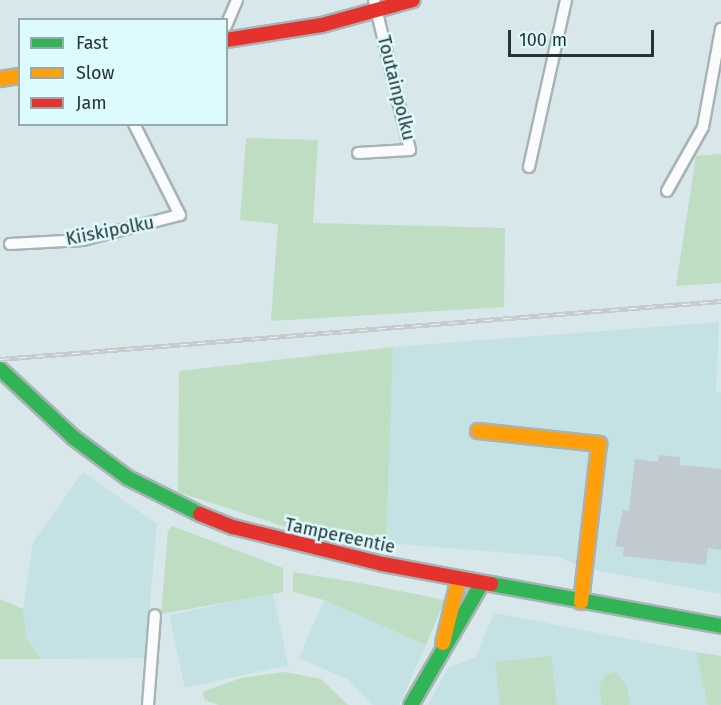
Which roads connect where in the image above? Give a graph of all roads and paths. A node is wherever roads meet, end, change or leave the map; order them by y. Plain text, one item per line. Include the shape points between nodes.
1 (237, 0) edge
2 (413, 0) edge
3 (566, 0) edge
4 (375, 5) edge
5 (228, 21) edge
6 (721, 29) edge
7 (228, 40) edge
8 (718, 60) edge
9 (18, 76) edge
10 (0, 79) edge
11 (135, 126) edge
12 (358, 153) dead end
13 (530, 167) dead end
14 (667, 191) dead end
15 (10, 244) dead end
16 (0, 369) edge
17 (478, 431) dead end
18 (459, 578) junction
19 (482, 583) junction
20 (581, 602) junction
21 (155, 615) dead end
22 (721, 626) edge
23 (442, 649) junction
24 (148, 705) edge
25 (411, 705) edge

1 - 5 street
2 - 4 main road
3 - 13 street
4 - 7 main road via 302,29
4 - 12 street, Toutainpolku via 397,79 410,150
6 - 8 street
8 - 14 street via 704,127
9 - 10 main road
11 - 15 street, Kiiskipolku via 180,214 83,240
16 - 18 main road, Tampereentie via 19,390 128,478 186,509 280,542
17 - 20 main road via 599,444
18 - 19 main road, Tampereentie
18 - 23 main road
19 - 20 main road, Tampereentie
19 - 23 main road via 462,622
20 - 22 main road, Tampereentie
21 - 24 street
23 - 25 main road

